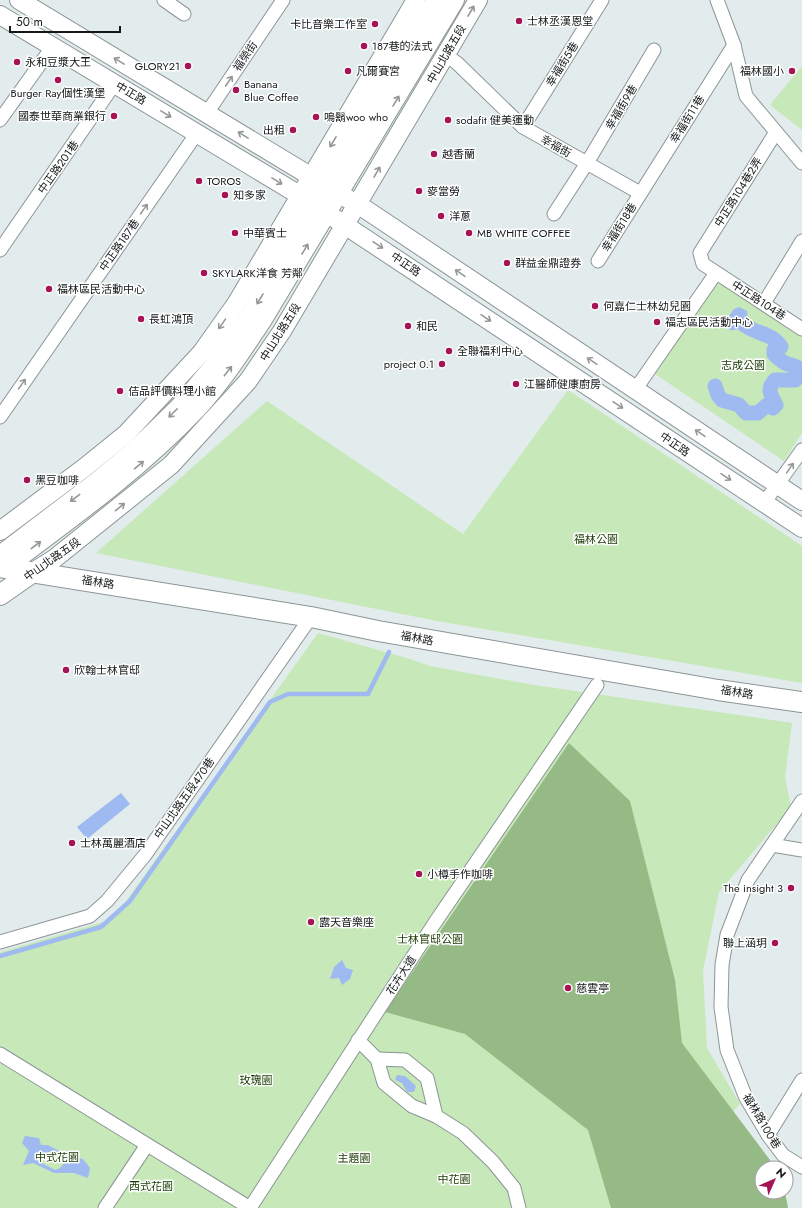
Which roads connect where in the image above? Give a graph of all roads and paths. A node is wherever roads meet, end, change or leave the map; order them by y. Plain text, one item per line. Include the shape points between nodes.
1 (164, 0) edge
2 (283, 0) edge
3 (416, 0) edge
4 (436, 0) edge
5 (455, 0) edge
6 (478, 0) edge
7 (602, 0) edge
8 (717, 0) edge
9 (24, 1) edge
10 (184, 14) dead end
11 (0, 15) edge
12 (734, 45) junction
13 (52, 46) junction
14 (654, 50) dead end
15 (446, 55) junction
16 (115, 83) junction
17 (207, 113) junction
18 (0, 120) edge
19 (523, 127) junction
20 (776, 132) junction
21 (197, 133) junction
22 (587, 163) junction
23 (802, 163) edge
24 (312, 177) junction
25 (333, 190) junction
26 (640, 193) junction
27 (315, 205) junction
28 (357, 205) junction
29 (554, 214) dead end
30 (345, 224) junction
31 (802, 242) edge
32 (0, 250) edge
33 (700, 253) joint
34 (598, 261) dead end
35 (716, 273) junction
36 (764, 303) junction
37 (802, 328) edge
38 (635, 390) junction
39 (0, 417) edge
40 (802, 450) edge
41 (777, 485) junction
42 (802, 501) edge
43 (764, 503) junction
44 (802, 528) edge
45 (0, 531) edge
46 (1, 565) edge
47 (33, 572) junction
48 (0, 595) edge
49 (311, 617) junction
50 (597, 685) dead end
51 (802, 702) edge
52 (802, 801) edge
53 (772, 845) junction
54 (802, 850) edge
55 (0, 942) edge
56 (358, 1040) junction
57 (0, 1054) edge
58 (377, 1059) junction
59 (802, 1080) edge
60 (436, 1116) junction
61 (768, 1135) junction
62 (147, 1144) junction
63 (802, 1167) edge
64 (105, 1208) edge
65 (250, 1208) edge
66 (519, 1208) edge

1 - 10 street
17 -> 2 street, 福榮街
3 -> 24 main road, 中山北路五段
4 - 25 main road, 中山北路五段
25 -> 5 main road, 中山北路五段
15 -> 6 main road, 中山北路五段
7 - 19 street, 幸福街5巷
8 - 12 street
17 -> 9 main road, 中正路
11 - 13 main road, 中正路
12 - 20 street via 746,96
12 - 26 street, 幸福街11巷
13 - 16 main road, 中正路
13 - 18 street
14 - 22 street, 幸福街9巷
15 - 19 street, 幸福街
28 -> 15 main road, 中山北路五段
16 -> 21 main road, 中正路
16 - 32 street, 中正路201巷
24 -> 17 main road, 中正路
19 - 22 street, 幸福街
20 - 23 street
20 - 33 street, 中正路104巷2弄
21 -> 27 main road, 中正路
39 -> 21 street, 中正路187巷
22 - 26 street, 幸福街
22 - 29 street, 幸福街9巷
24 - 25 main road, 中正路
24 - 27 main road, 中山北路五段
25 - 27 main road, 中山北路五段
25 - 28 main road, 中正路
26 - 34 street, 幸福街18巷
27 - 30 main road, 中正路
27 -> 45 main road, 中山北路五段 via 236,304 202,352 126,434
27 - 46 main road, 中山北路五段 via 262,321 230,369 198,408 153,453 109,490
28 - 30 main road, 中山北路五段
38 -> 28 main road, 中正路
30 -> 43 main road, 中正路
47 -> 30 main road, 中山北路五段 via 54,559 165,470 248,381 282,331
31 - 36 street
33 - 35 street, 中正路104巷 via 704,264
35 - 36 street, 中正路104巷
35 - 38 street
36 - 37 street, 中正路104巷
41 -> 38 main road, 中正路
41 -> 40 street
41 - 42 main road, 中正路
41 - 43 street
43 - 44 main road, 中正路
46 - 47 main road, 福林路
47 - 48 main road, 中山北路五段
47 - 49 main road, 福林路
49 - 51 main road, 福林路 via 718,690
49 - 55 street, 中山北路五段470巷 via 145,855 107,901 90,916
50 - 56 street, 花卉大道
52 - 53 street, 福林路100巷
53 - 54 street
53 - 61 street, 福林路100巷 via 748,880 727,935 722,965 721,1007 727,1050 746,1098
56 - 58 street
56 - 65 street, 花卉大道
57 - 62 street
58 - 60 street via 384,1083 412,1106
58 - 60 street via 405,1060 427,1078
59 - 61 street
60 - 66 street via 463,1133 493,1162 514,1188
61 - 63 street, 福林路100巷 via 783,1155
62 - 64 street
62 - 65 street

